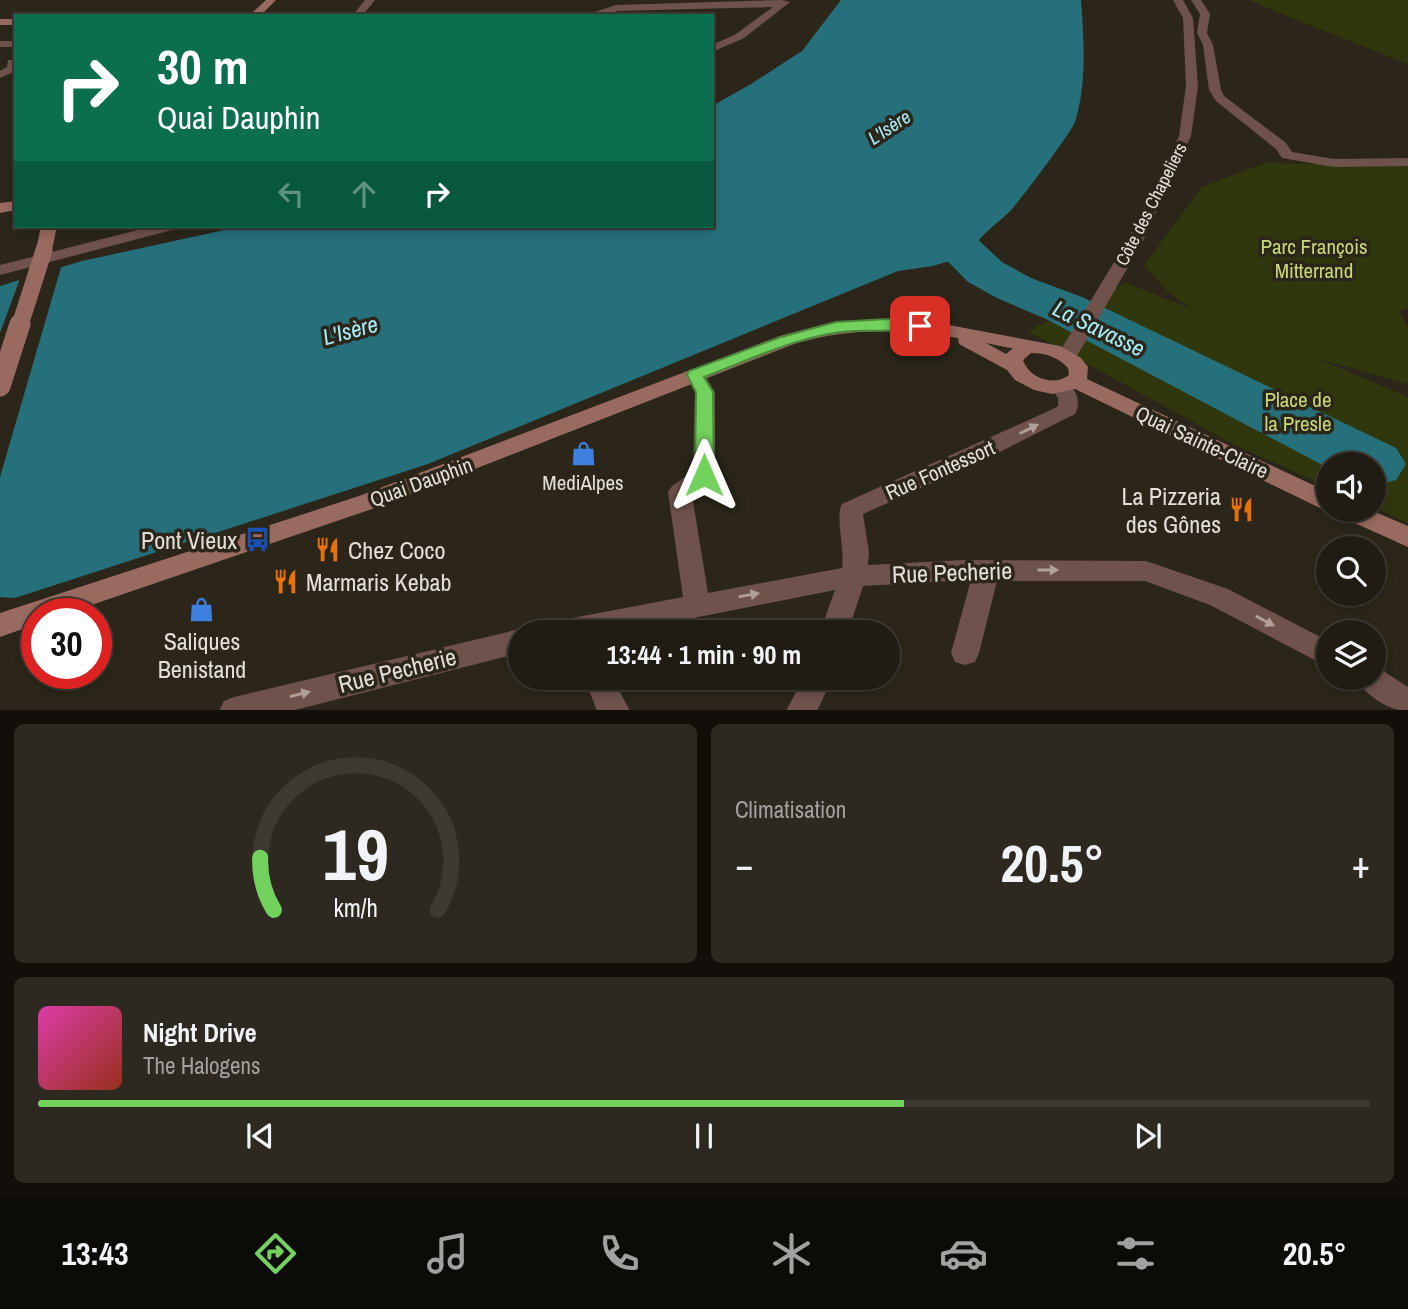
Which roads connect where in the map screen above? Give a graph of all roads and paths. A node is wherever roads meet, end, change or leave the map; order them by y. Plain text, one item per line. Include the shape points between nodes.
1 (271, 0) edge
2 (370, 0) edge
3 (1178, 0) edge
4 (1196, 0) edge
5 (785, 2) edge
6 (609, 5) edge
7 (258, 14) edge
8 (359, 14) edge
9 (714, 47) edge
10 (1408, 162) edge
11 (49, 228) edge
12 (164, 228) edge
13 (44, 250) joint
14 (0, 270) edge
15 (946, 331) junction
16 (1034, 347) junction
17 (1068, 356) junction
18 (1013, 365) junction
19 (695, 375) junction
20 (1068, 384) junction
21 (0, 386) edge
22 (1316, 497) edge
23 (1374, 522) edge
24 (1408, 537) edge
25 (983, 570) junction
26 (853, 576) junction
27 (697, 605) junction
28 (624, 620) edge
29 (838, 620) edge
30 (0, 625) edge
31 (508, 644) edge
32 (1316, 649) edge
33 (965, 653) dead end
34 (1386, 689) edge
35 (603, 690) edge
36 (812, 690) edge
37 (1408, 705) edge
38 (248, 709) edge
39 (615, 710) edge
40 (801, 710) edge

1 - 7 main road
2 - 8 street
3 - 17 street, Côte des Chapeliers via 1188,18 1192,86 1185,136 1135,242
4 - 10 street via 1205,14 1202,33 1215,90 1287,155 1334,163
5 - 6 street
5 - 9 street via 740,36
11 - 13 main road
12 - 14 street
13 - 21 main road, bridge
15 - 16 main road, Quai Dauphin
15 - 18 main road, Quai Sainte-Claire
15 - 19 main road, Quai Dauphin via 888,324 836,327
16 - 17 main road, Quai Dauphin
16 - 18 main road via 1017,352
17 - 20 main road via 1078,367 1079,377
18 - 20 main road, Quai Sainte-Claire via 1030,381
19 - 27 street via 705,392 704,475 680,492
19 - 30 main road, Quai Dauphin via 366,502
20 - 22 main road, Quai Sainte-Claire
26 -> 20 street, Rue Fontessort via 857,552 850,510 1060,414 1068,409
23 - 24 main road
25 - 26 street, Rue Pecherie
25 -> 32 street, Rue Pecherie via 1146,571 1219,597
25 - 33 street via 984,584
27 -> 26 street, Rue Pecherie
26 - 29 street
27 - 28 street, Rue Pecherie
38 -> 31 street, Rue Pecherie
34 - 37 street
35 - 39 street
36 - 40 street

